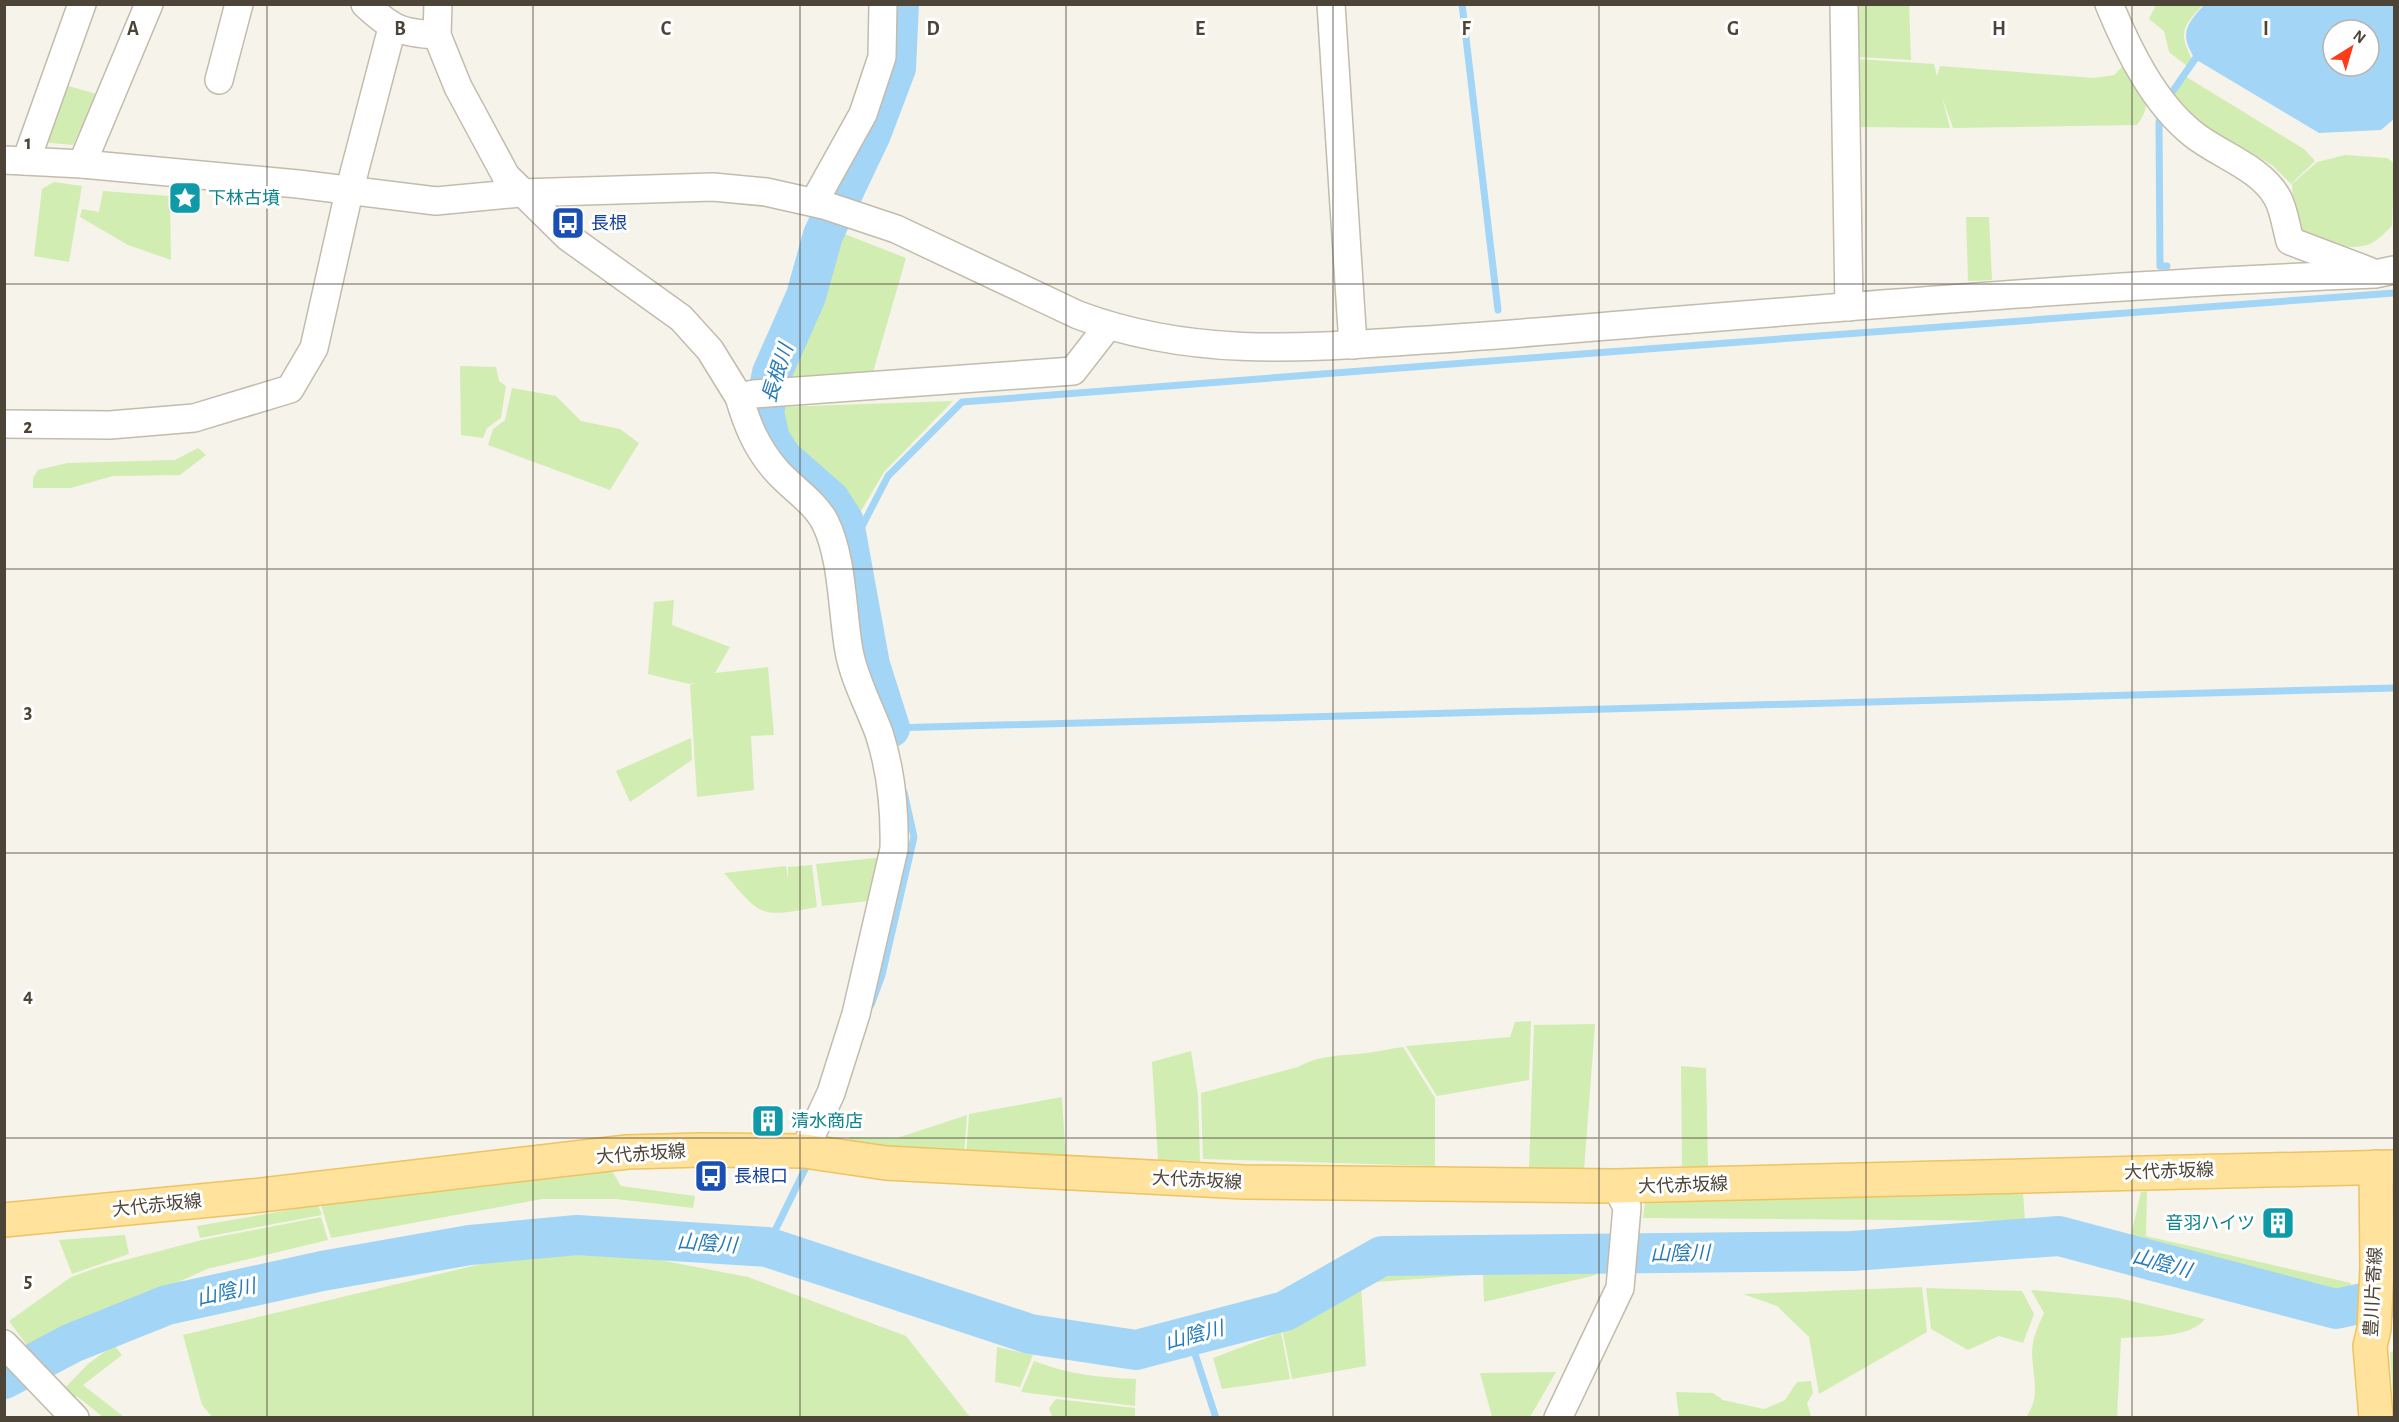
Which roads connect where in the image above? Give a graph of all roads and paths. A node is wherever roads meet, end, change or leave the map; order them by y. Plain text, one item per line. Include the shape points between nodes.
1 (82, 4) edge
2 (149, 4) edge
3 (239, 4) edge
4 (365, 4) edge
5 (438, 4) edge
6 (883, 4) edge
7 (1331, 4) edge
8 (1844, 4) edge
9 (2109, 4) edge
10 (392, 28) junction
11 (437, 35) junction
12 (219, 80) dead end
13 (15, 161) edge
14 (82, 164) junction
15 (350, 192) junction
16 (521, 193) junction
17 (819, 203) junction
18 (2385, 272) edge
19 (1849, 307) junction
20 (1108, 326) junction
21 (1353, 345) junction
22 (746, 395) junction
23 (4, 424) edge
24 (804, 1151) junction
25 (2385, 1167) edge
26 (1622, 1196) junction
27 (4, 1220) edge
28 (4, 1344) edge
29 (75, 1418) edge
30 (1558, 1418) edge
31 (2376, 1418) edge

1 - 13 street
2 - 14 street
3 - 12 street
4 - 10 street
5 - 11 street
6 - 17 street via 882,57 863,114
7 - 21 street
8 - 19 street
9 - 18 street via 2154,91 2192,134 2258,176 2277,197 2290,241
10 - 11 street via 407,34
10 - 15 street
11 - 16 street via 463,97 506,176
13 - 14 street
14 - 15 street
15 - 16 street via 436,201
15 - 23 street via 314,348 290,389 194,418 110,425
16 - 17 street via 713,188 766,192
16 - 22 street via 568,237 681,318
17 - 20 street via 927,241
18 - 19 street via 2190,281
19 - 21 street
20 - 21 street via 1205,345
20 - 22 street via 1073,371
22 - 24 street via 750,434 775,470 825,521 834,548 850,654 879,735 894,810 894,849 856,1014 831,1093
24 - 26 main road, 大代赤坂線 via 886,1163
24 - 27 main road, 大代赤坂線 via 627,1152 252,1196
25 - 26 main road, 大代赤坂線
25 - 31 main road, 豊川片寄線 via 2370,1346
26 - 30 street via 1620,1288
28 - 29 street

